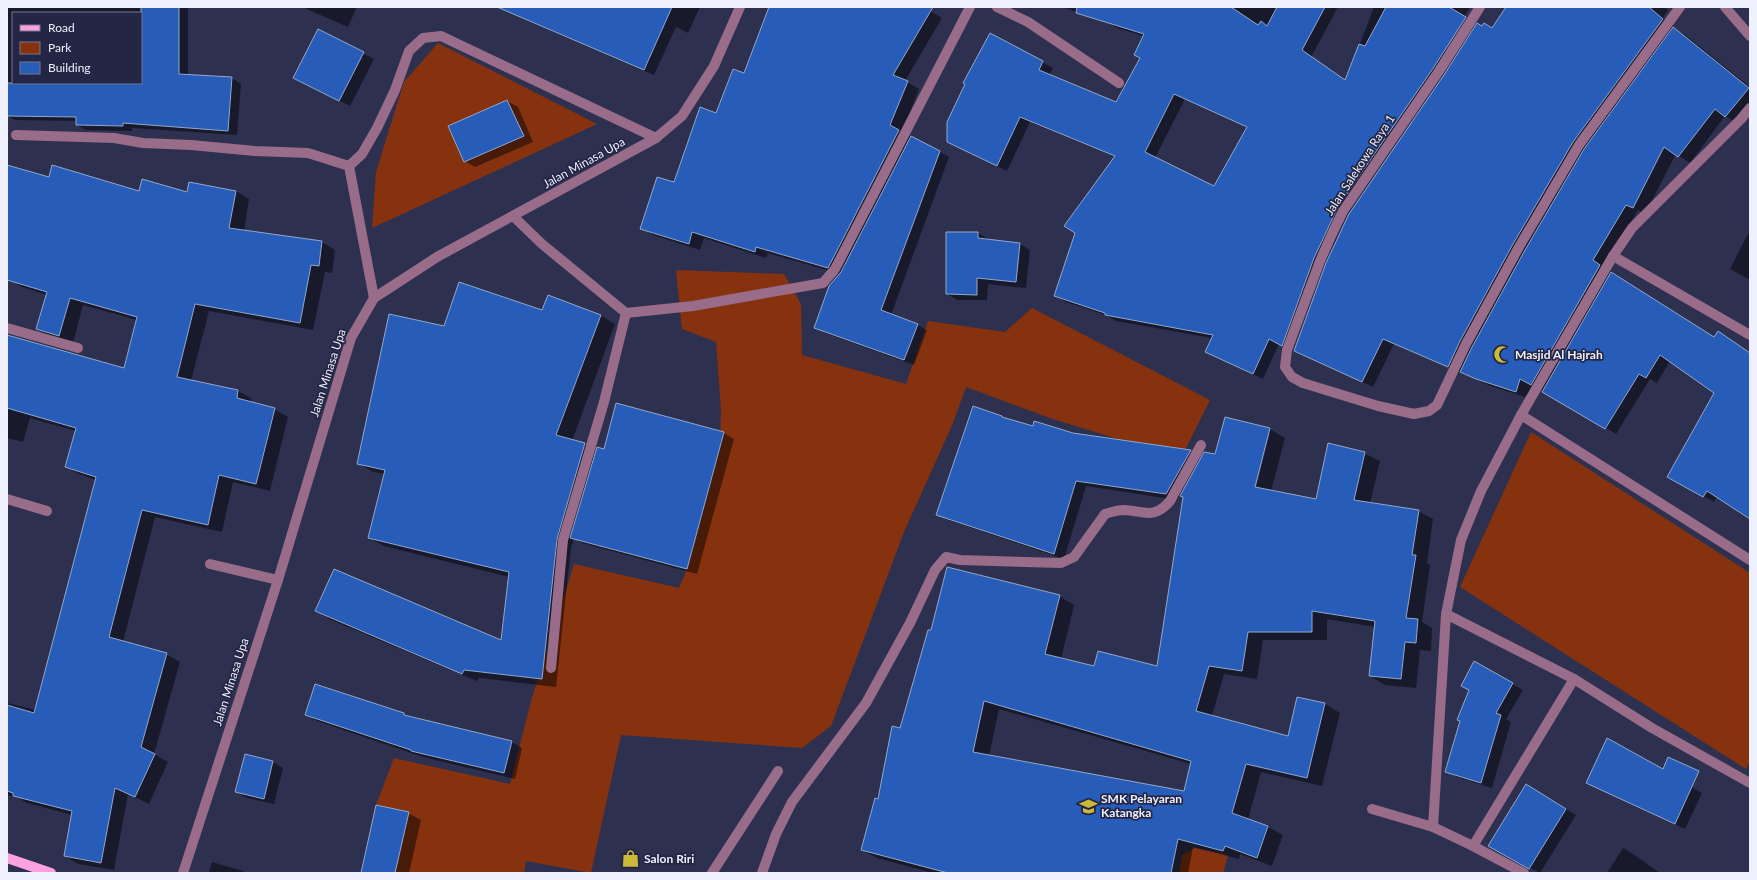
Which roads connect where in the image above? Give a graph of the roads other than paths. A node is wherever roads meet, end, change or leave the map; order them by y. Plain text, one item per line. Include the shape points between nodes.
1 (740, 7) edge
2 (970, 7) edge
3 (997, 7) edge
4 (1480, 7) edge
5 (1680, 7) edge
6 (1725, 7) edge
7 (1750, 36) edge
8 (1119, 83) dead end
9 (1750, 108) edge
10 (16, 135) dead end
11 (656, 138) junction
12 (349, 166) junction
13 (513, 216) junction
14 (1613, 256) junction
15 (374, 298) junction
16 (626, 313) junction
17 (7, 328) edge
18 (1750, 335) edge
19 (78, 348) dead end
20 (1521, 415) junction
21 (1201, 445) dead end
22 (7, 499) edge
23 (47, 511) dead end
24 (1750, 560) edge
25 (210, 564) dead end
26 (278, 580) junction
27 (1446, 614) junction
28 (551, 668) dead end
29 (1574, 680) junction
30 (778, 771) dead end
31 (1749, 780) edge
32 (1372, 809) dead end
33 (1433, 827) junction
34 (1473, 846) junction
35 (7, 858) edge
36 (51, 873) edge
37 (183, 873) edge
38 (712, 873) edge
39 (762, 873) edge
40 (1524, 873) edge

1 - 11 street, Jalan Minasa Upa via 714,66 682,116
2 - 16 street via 835,269 823,283 693,306
3 - 8 street via 1028,22
4 - 5 street, Jalan Salekowa Raya 1 via 1343,211 1320,261 1288,350 1285,367 1292,377 1303,383 1414,414 1428,411 1437,405 1466,344 1518,247 1579,145
6 - 7 street
9 - 14 street via 1632,228
10 - 12 street via 114,138 143,143 308,153
11 - 12 street via 441,36 423,38 409,51 373,134 362,154
11 - 13 street, Jalan Minasa Upa
12 - 15 street
13 - 15 street, Jalan Minasa Upa via 437,258
13 - 16 street via 542,244
14 - 18 street
14 - 20 street
15 - 26 street, Jalan Minasa Upa via 351,338
16 - 28 street via 604,402 563,540
17 - 19 street
20 - 24 street
20 - 27 street via 1481,490 1461,540
21 - 39 street via 1164,509 1149,514 1124,510 1105,514 1074,558 1061,563 960,560 946,557 935,570 910,623 866,703 792,802 776,834
22 - 23 street
25 - 26 street
26 - 37 street, Jalan Minasa Upa
27 - 29 street
27 - 33 street
29 - 31 street via 1652,728
29 - 34 street
30 - 38 street
32 - 33 street
33 - 34 street
34 - 40 street
35 - 36 main road

